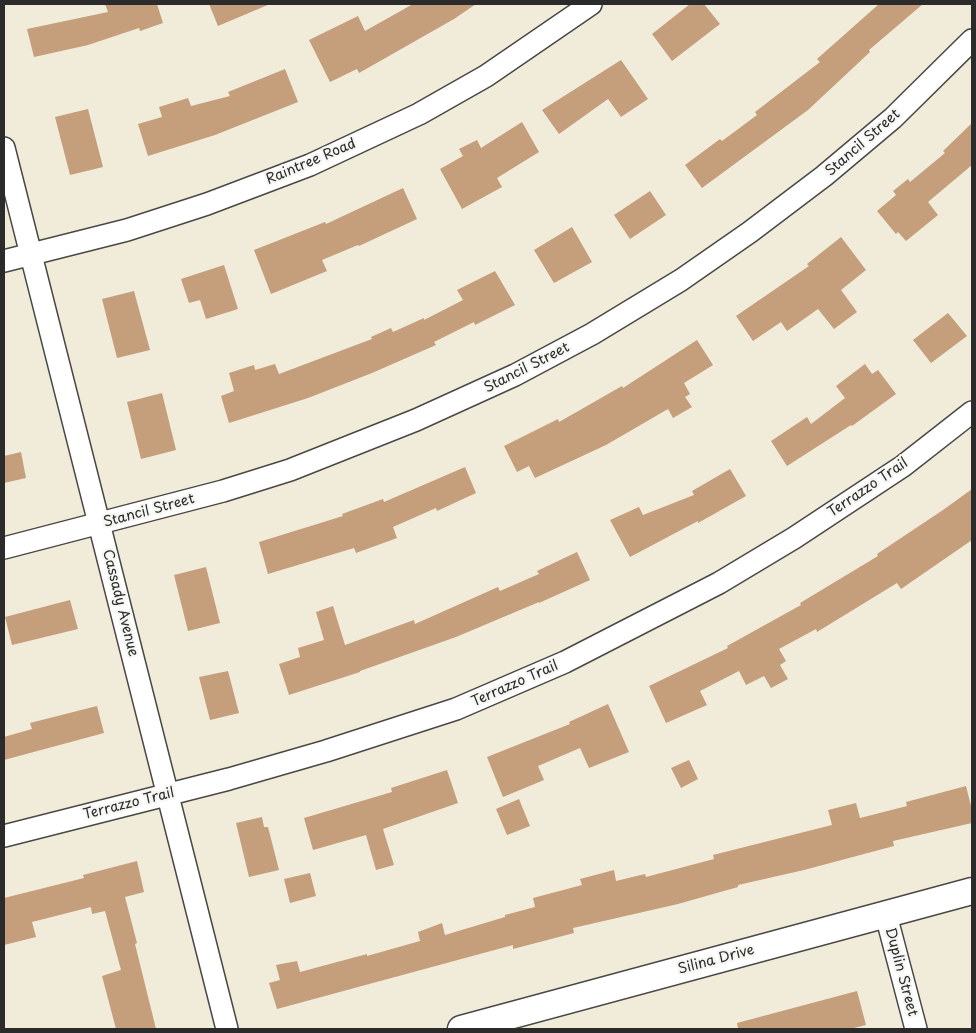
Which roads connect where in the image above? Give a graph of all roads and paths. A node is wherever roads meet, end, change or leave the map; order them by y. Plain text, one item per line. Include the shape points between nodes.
1 (591, 4) edge
2 (972, 40) edge
3 (4, 148) edge
4 (30, 254) junction
5 (4, 261) edge
6 (972, 412) edge
7 (100, 524) junction
8 (4, 548) edge
9 (168, 794) junction
10 (4, 836) edge
11 (972, 892) edge
12 (886, 915) junction
13 (226, 1029) edge
14 (460, 1029) edge
15 (916, 1029) edge

1 - 4 street, Raintree Road via 478,80 419,114 310,165 127,230
2 - 7 street, Stancil Street via 893,118 824,176 681,280 592,334 515,375 416,420 290,470 223,492
3 - 4 street, Cassady Avenue
4 - 5 street, Raintree Road
4 - 7 street, Cassady Avenue
6 - 9 street, Terrazzo Trail via 903,466 785,543 719,583 565,662 456,709 238,777
7 - 8 street, Stancil Street
7 - 9 street, Cassady Avenue
9 - 10 street, Terrazzo Trail
9 - 13 street, Cassady Avenue
11 - 12 street, Silina Drive
12 - 14 street, Silina Drive
12 - 15 street, Duplin Street

